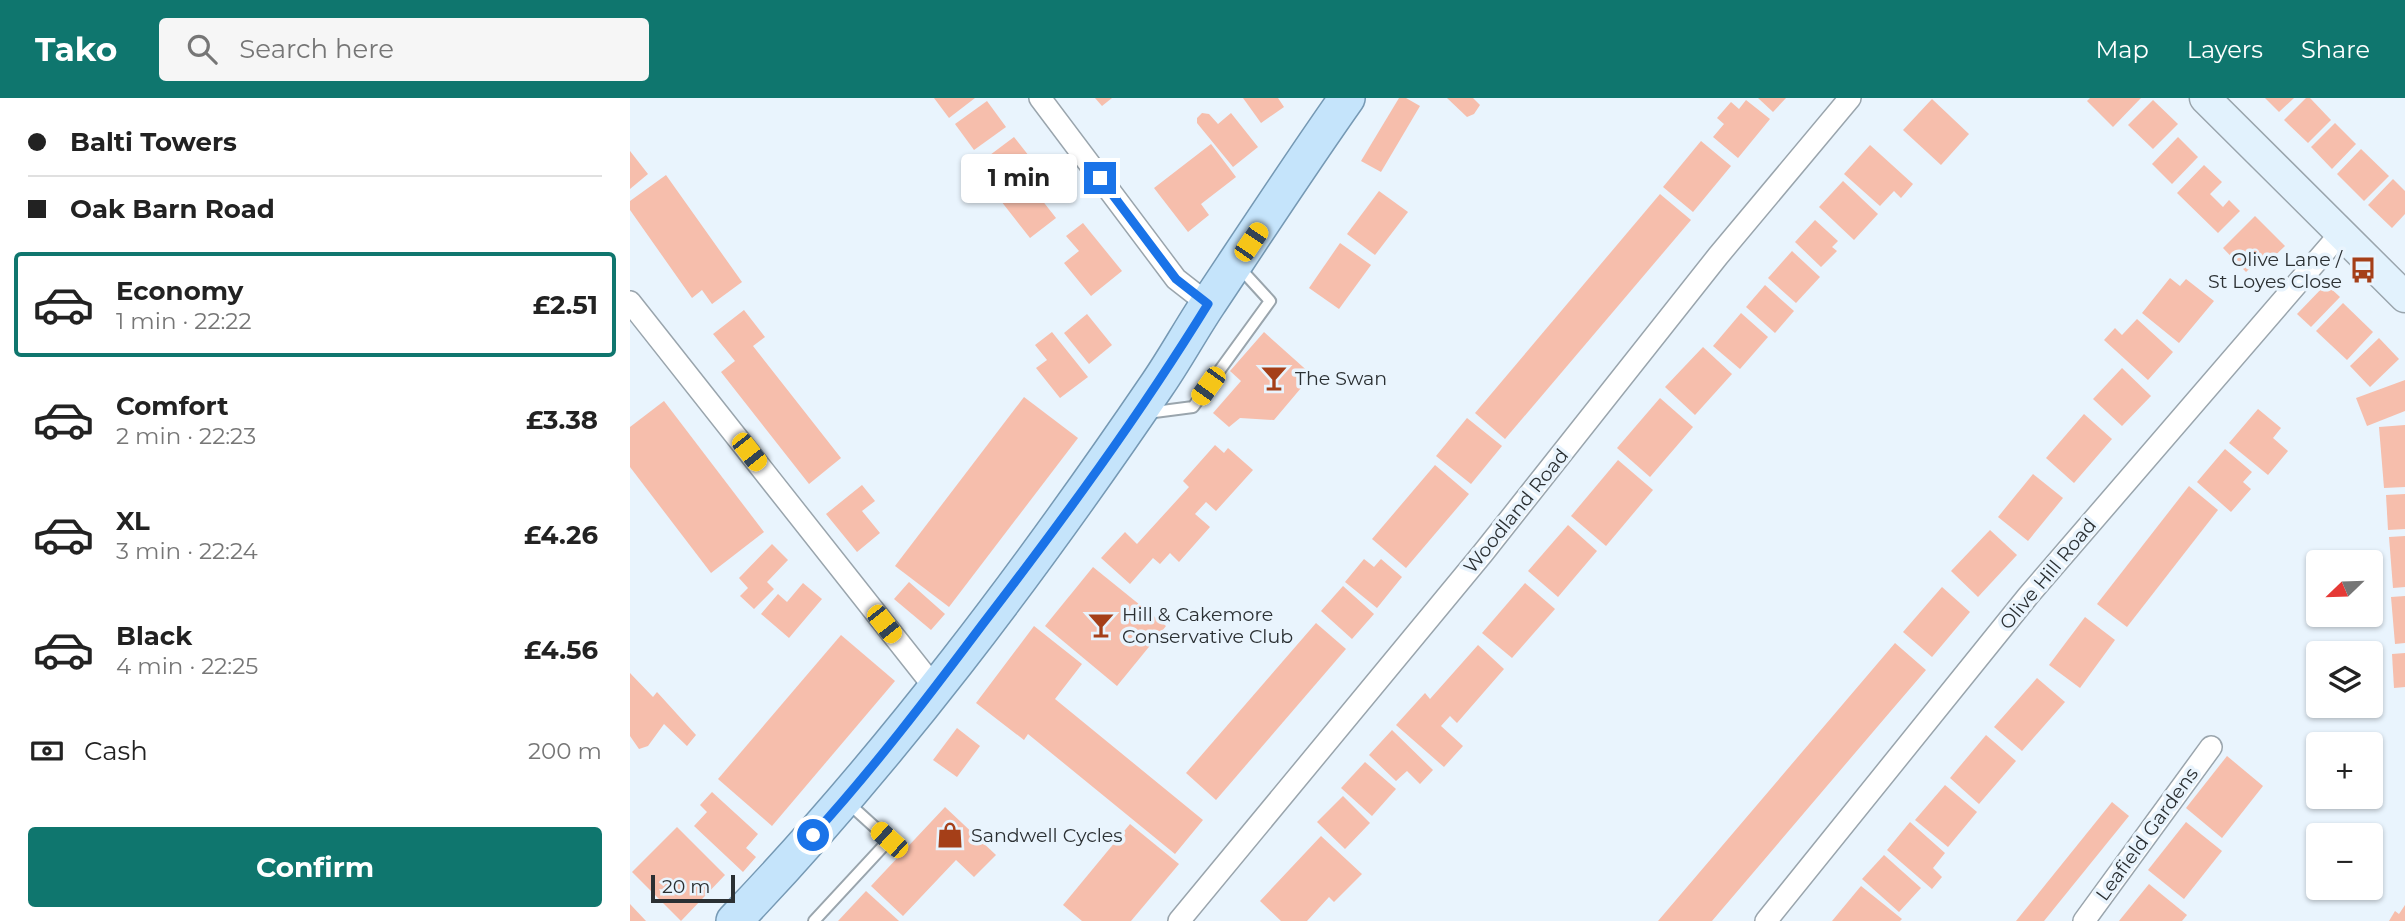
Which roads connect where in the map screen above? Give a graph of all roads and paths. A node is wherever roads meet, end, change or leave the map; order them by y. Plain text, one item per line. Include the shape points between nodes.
1 (1040, 98) edge
2 (1347, 98) edge
3 (1850, 98) edge
4 (2205, 98) edge
5 (2340, 234) junction
6 (1236, 264) junction
7 (2405, 297) edge
8 (630, 302) edge
9 (1208, 304) junction
10 (1136, 415) junction
11 (935, 688) junction
12 (2211, 747) dead end
13 (845, 800) junction
14 (734, 921) edge
15 (814, 921) edge
16 (1179, 921) edge
17 (1766, 921) edge
18 (2084, 921) edge

1 - 9 street via 1176,279
2 - 6 main road
3 - 16 street, Woodland Road
4 - 5 street
5 - 7 street
5 - 17 street, Olive Hill Road via 2028,596
6 - 9 main road
6 - 10 lane via 1270,300 1193,407
8 - 11 street
9 - 10 main road
10 - 11 main road
11 - 13 main road
12 - 18 street, Leafield Gardens
13 - 14 main road
13 - 15 lane via 889,840

